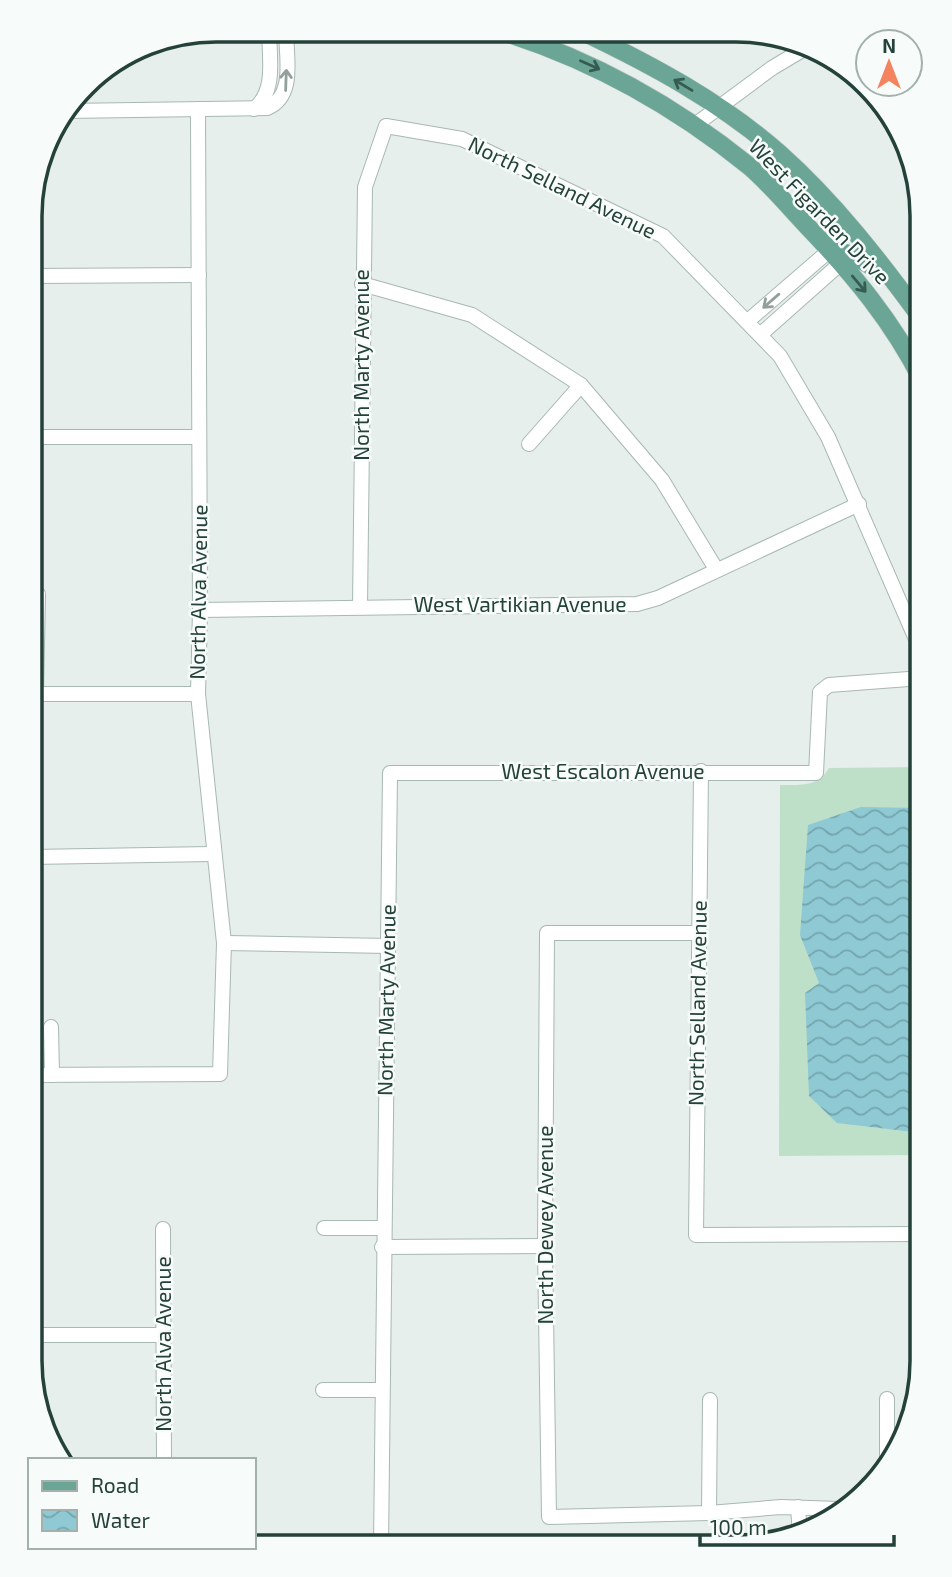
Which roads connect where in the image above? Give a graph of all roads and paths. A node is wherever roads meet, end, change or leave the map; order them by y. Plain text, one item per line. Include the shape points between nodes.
1 (269, 42) edge
2 (286, 42) edge
3 (536, 42) edge
4 (603, 42) edge
5 (797, 53) edge
6 (254, 108) junction
7 (720, 108) junction
8 (198, 109) junction
9 (77, 111) edge
10 (695, 125) junction
11 (386, 126) joint
12 (836, 256) junction
13 (199, 275) junction
14 (42, 276) edge
15 (891, 279) junction
16 (362, 284) junction
17 (910, 304) edge
18 (748, 320) junction
19 (761, 334) junction
20 (910, 360) edge
21 (581, 385) junction
22 (42, 437) edge
23 (199, 437) junction
24 (529, 444) dead end
25 (859, 504) junction
26 (716, 569) junction
27 (360, 607) junction
28 (201, 610) junction
29 (910, 625) edge
30 (910, 679) edge
31 (42, 694) edge
32 (198, 694) junction
33 (701, 771) junction
34 (390, 772) joint
35 (212, 854) junction
36 (42, 857) edge
37 (699, 933) junction
38 (224, 943) junction
39 (389, 946) junction
40 (51, 1027) dead end
41 (42, 1075) edge
42 (52, 1075) junction
43 (324, 1228) dead end
44 (383, 1228) junction
45 (163, 1229) dead end
46 (910, 1234) edge
47 (545, 1246) junction
48 (382, 1247) junction
49 (42, 1335) edge
50 (163, 1335) junction
51 (323, 1390) dead end
52 (382, 1390) junction
53 (887, 1399) dead end
54 (710, 1400) dead end
55 (887, 1447) edge
56 (164, 1458) edge
57 (798, 1507) junction
58 (828, 1508) edge
59 (709, 1513) junction
60 (799, 1523) edge
61 (381, 1535) edge

1 - 6 street via 269,90
6 -> 2 street via 277,103 284,96
3 -> 10 main road, West Figarden Drive via 603,71
7 -> 4 main road, West Figarden Drive
5 - 7 street
6 - 8 street
7 - 10 street
7 - 15 main road, West Figarden Drive via 778,152 818,191
8 - 9 street
8 - 13 street, North Alva Avenue
10 - 12 main road, West Figarden Drive via 751,168
11 - 16 street, North Marty Avenue via 365,187
11 - 18 street, North Selland Avenue via 462,139 663,236
12 - 15 main road via 850,254
12 -> 18 street
12 - 19 street
12 -> 20 main road, West Figarden Drive via 879,307
13 - 14 street
13 - 23 street, North Alva Avenue
15 - 17 main road, West Figarden Drive
16 - 21 street via 472,315
16 - 27 street, North Marty Avenue
18 - 19 street, North Selland Avenue
19 - 25 street, North Selland Avenue via 780,356 828,436
21 - 24 street
21 - 26 street via 662,480
22 - 23 street
23 - 28 street, North Alva Avenue
25 - 26 street, West Vartikian Avenue
25 - 29 street, North Selland Avenue
26 - 27 street, West Vartikian Avenue via 637,604
27 - 28 street, West Vartikian Avenue
28 - 32 street, North Alva Avenue
30 - 33 street, West Escalon Avenue via 829,685 820,692 816,772
31 - 32 street
32 - 35 street, North Alva Avenue
33 - 34 street, West Escalon Avenue
33 - 37 street, North Selland Avenue
34 - 39 street, North Marty Avenue
35 - 36 street
35 - 38 street, North Alva Avenue
37 - 46 street, North Selland Avenue via 696,1235
37 - 47 street, North Dewey Avenue via 547,933
38 - 39 street
38 - 42 street, North Alva Avenue via 220,1074
39 - 44 street, North Marty Avenue
40 - 42 street
41 - 42 street
43 - 44 street
44 - 48 street, North Marty Avenue
45 - 50 street, North Alva Avenue
47 - 48 street
47 - 59 street, North Dewey Avenue via 549,1517
48 - 52 street, North Marty Avenue
49 - 50 street
50 - 56 street, North Alva Avenue
51 - 52 street
52 - 61 street, North Marty Avenue
53 - 55 street
54 - 59 street
57 - 58 street
57 - 59 street
57 - 60 street

